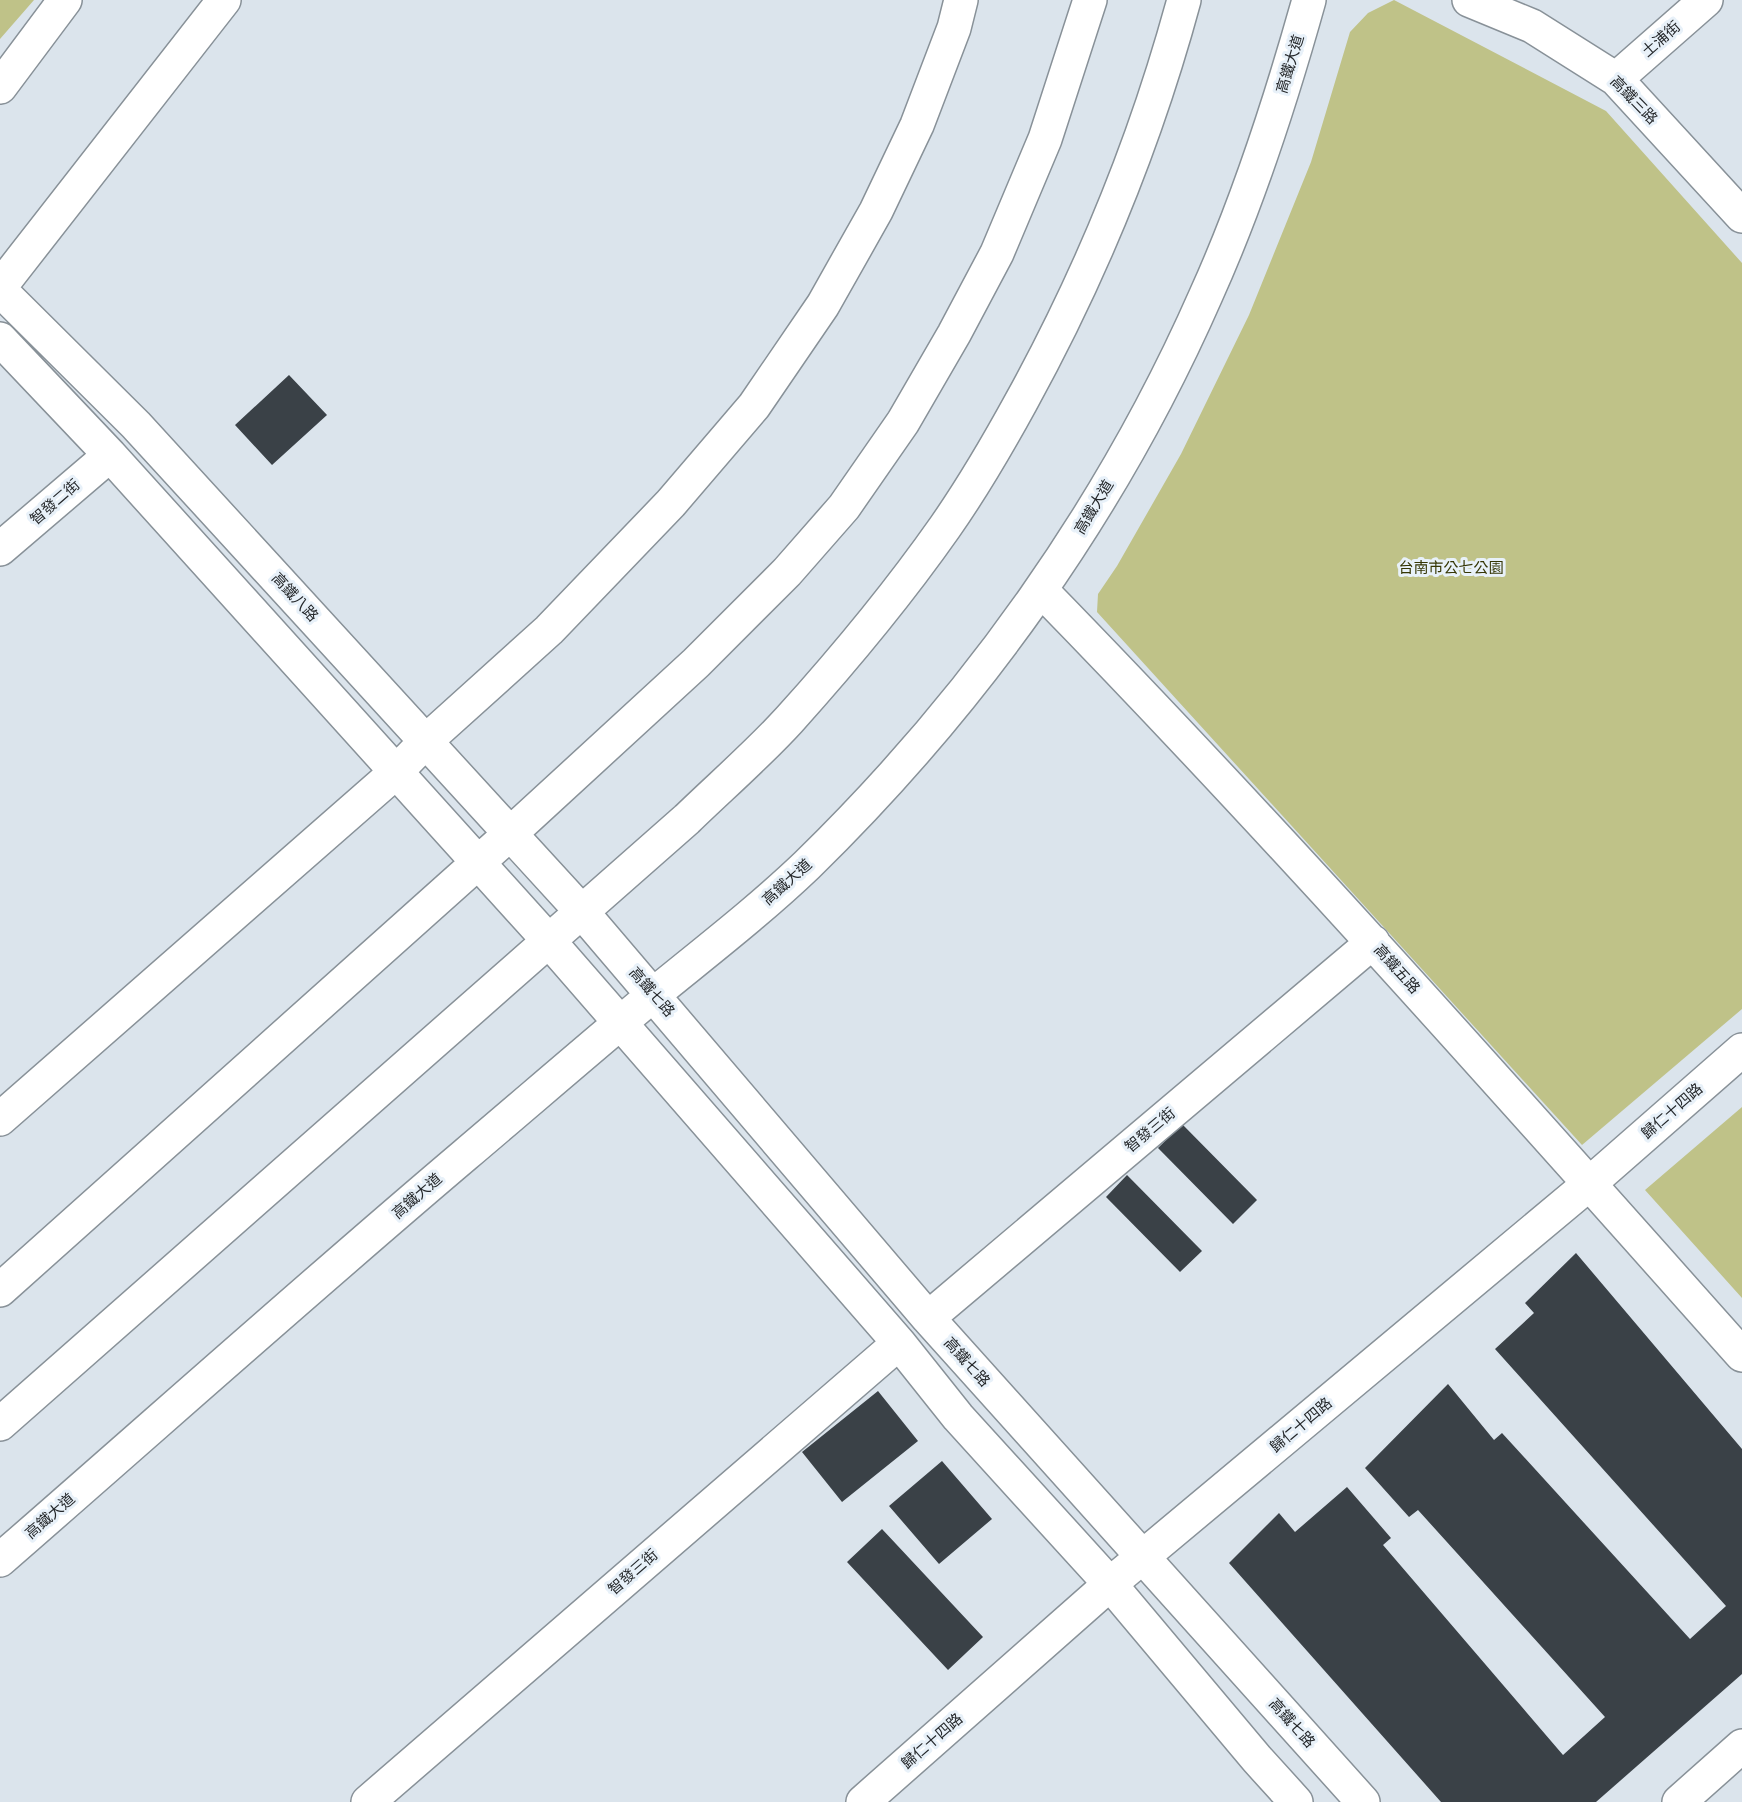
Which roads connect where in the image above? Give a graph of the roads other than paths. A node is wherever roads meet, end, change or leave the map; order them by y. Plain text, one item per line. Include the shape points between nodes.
1 (65, 0) edge
2 (224, 0) edge
3 (961, 0) edge
4 (1090, 0) edge
5 (1184, 0) edge
6 (1309, 0) edge
7 (1469, 0) edge
8 (1706, 0) edge
9 (1616, 79) junction
10 (0, 87) edge
11 (1742, 216) edge
12 (0, 288) edge
13 (0, 339) edge
14 (110, 455) junction
15 (0, 549) edge
16 (1042, 591) junction
17 (427, 740) junction
18 (396, 772) junction
19 (511, 833) junction
20 (476, 862) junction
21 (582, 912) junction
22 (549, 941) junction
23 (1373, 942) junction
24 (654, 994) junction
25 (621, 1023) junction
26 (1742, 1050) edge
27 (0, 1119) edge
28 (1589, 1184) junction
29 (0, 1290) edge
30 (928, 1318) junction
31 (899, 1343) junction
32 (1742, 1355) edge
33 (0, 1425) edge
34 (1143, 1558) junction
35 (0, 1560) edge
36 (1110, 1584) junction
37 (1742, 1746) edge
38 (368, 1802) edge
39 (863, 1802) edge
40 (1296, 1802) edge
41 (1363, 1802) edge
42 (1679, 1802) edge

1 - 10 street
2 - 12 street
3 - 17 street via 917,125 876,211 823,305 754,406 671,503 549,630
4 - 19 street via 1045,140 997,253 903,422 844,507 787,572 696,663
5 - 21 street via 1157,93 1090,262 1003,435 946,526 871,626 787,722 687,819
6 - 16 street, 高鐵大道 via 1255,174 1208,292 1154,404
7 - 9 street, 高鐵三路 via 1532,26
8 - 9 street, 土浦街
9 - 11 street, 高鐵三路
12 - 17 street, 高鐵八路 via 136,425
13 - 14 street
14 - 15 street, 智發二街
14 - 18 street
16 - 23 street, 高鐵五路
16 - 24 street, 高鐵大道 via 897,773 804,868
17 - 18 street
17 - 19 street, 高鐵八路
18 - 20 street
18 - 27 street
19 - 20 street
19 - 21 street, 高鐵八路
20 - 22 street
20 - 29 street
21 - 22 street
21 - 24 street, 高鐵七路
22 - 25 street
22 - 33 street
23 - 28 street, 高鐵五路
23 - 30 street, 智發三街
24 - 25 street, 高鐵大道
24 - 30 street, 高鐵七路
25 - 31 street
25 - 35 street, 高鐵大道
26 - 28 street, 歸仁十四路
28 - 32 street, 高鐵五路
28 - 34 street, 歸仁十四路
30 - 34 street, 高鐵七路
31 - 36 street via 958,1417
31 - 38 street, 智發三街
34 - 36 street, 歸仁十四路
34 - 41 street, 高鐵七路
36 - 39 street, 歸仁十四路
36 - 40 street
37 - 42 street

